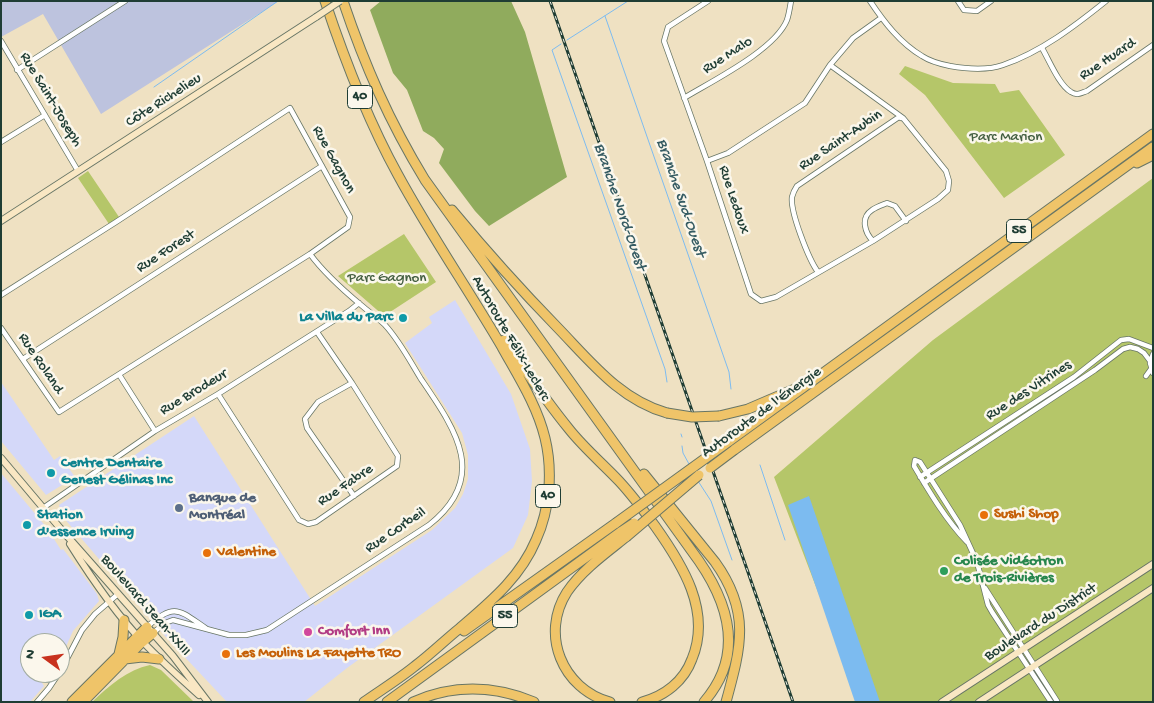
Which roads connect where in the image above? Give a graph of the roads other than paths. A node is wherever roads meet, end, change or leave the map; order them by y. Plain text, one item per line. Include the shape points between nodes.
1 (125, 1) edge
2 (325, 1) edge
3 (341, 1) edge
4 (708, 1) edge
5 (792, 1) edge
6 (870, 1) edge
7 (958, 1) edge
8 (991, 1) edge
9 (1095, 1) edge
10 (1106, 1) edge
11 (1099, 7) junction
12 (881, 18) junction
13 (1, 41) edge
14 (1153, 45) edge
15 (1042, 48) junction
16 (830, 66) junction
17 (18, 70) junction
18 (684, 98) junction
19 (45, 115) junction
20 (902, 118) junction
21 (1153, 134) edge
22 (1, 142) edge
23 (1153, 146) edge
24 (1153, 155) edge
25 (707, 160) junction
26 (416, 165) junction
27 (322, 166) junction
28 (78, 171) junction
29 (1115, 174) junction
30 (1, 221) edge
31 (906, 221) junction
32 (873, 241) junction
33 (310, 254) junction
34 (818, 272) junction
35 (1, 295) edge
36 (358, 303) junction
37 (477, 304) junction
38 (1, 328) edge
39 (317, 332) junction
40 (1153, 348) edge
41 (1153, 354) edge
42 (23, 359) junction
43 (1150, 361) junction
44 (556, 362) junction
45 (1152, 371) edge
46 (120, 376) junction
47 (1146, 376) dead end
48 (811, 382) junction
49 (352, 383) junction
50 (218, 394) junction
51 (59, 412) joint
52 (155, 431) junction
53 (1, 458) edge
54 (927, 473) junction
55 (920, 477) junction
56 (931, 479) junction
57 (924, 483) junction
58 (354, 496) junction
59 (43, 508) junction
60 (60, 528) junction
61 (624, 534) junction
62 (967, 542) junction
63 (1153, 564) edge
64 (983, 585) junction
65 (1153, 588) edge
66 (118, 594) junction
67 (109, 601) junction
68 (124, 620) junction
69 (150, 630) junction
70 (213, 632) junction
71 (140, 639) junction
72 (1024, 648) junction
73 (1018, 652) junction
74 (70, 653) edge
75 (122, 657) junction
76 (159, 659) junction
77 (415, 666) junction
78 (1032, 667) junction
79 (52, 683) edge
80 (1057, 701) edge
81 (37, 702) edge
82 (72, 702) edge
83 (83, 702) edge
84 (207, 702) edge
85 (364, 702) edge
86 (387, 702) edge
87 (413, 702) edge
88 (534, 702) edge
89 (610, 702) edge
90 (642, 702) edge
91 (704, 702) edge
92 (726, 702) edge
93 (942, 702) edge
94 (979, 702) edge
95 (1051, 702) edge

1 - 17 street
2 - 37 highway, Autoroute Félix-Leclerc / 40 via 352,78 386,153 416,208
3 - 26 highway, Autoroute Félix-Leclerc / 40 via 374,85
3 - 28 street, Côte Richelieu, bridge
4 - 18 street, Rue Ledoux via 668,27 664,40
5 - 18 street, Rue Malo via 786,22 768,45
6 - 12 street
7 - 8 street via 964,10 977,11
9 - 11 street
10 - 11 street
11 - 15 street
12 - 15 street via 920,56 957,67 980,69 1002,66
12 - 16 street via 853,38
13 - 17 street, Rue Saint-Joseph
14 - 15 street, Rue Huard via 1078,94 1061,82
16 - 20 street, Rue Ledoux
16 - 25 street via 805,103 728,153
17 - 19 street, Rue Saint-Joseph
18 - 25 street, Rue Ledoux
19 - 22 street
19 - 28 street, Rue Saint-Joseph
20 - 31 street, Rue Ledoux via 946,171 949,181 948,190
20 - 34 street, Rue Saint-Aubin via 797,186 792,195 792,206 811,262
21 - 48 highway, Autoroute de l'Énergie / 55
23 - 29 highway, Autoroute de l'Énergie / 55
24 - 29 highway
25 - 34 street, Rue Ledoux via 752,294 761,301 776,297
26 - 44 highway, Autoroute Félix-Leclerc / 40
26 - 48 highway, bridge via 484,249 534,303 608,380 637,401 667,413 689,417 719,416 748,409
27 - 33 street, Rue Gagnon via 350,217 348,227
27 - 35 street, Rue Gagnon via 290,108
27 - 42 street, Rue Forest
28 - 30 street, Côte Richelieu
29 - 61 highway, Autoroute de l'Énergie / 55, bridge via 699,475
31 - 32 street, Rue Ledoux
31 - 32 street via 895,206 887,203 870,211 864,222 866,235
32 - 34 street, Rue Ledoux
33 - 36 street, Rue Corbeil
33 - 46 street, Rue Gagnon
36 - 39 street, Rue Brodeur
36 - 70 street, Rue Corbeil via 389,330 448,420 461,456 459,487 446,508 428,526 272,627 241,636
37 - 77 highway, Autoroute Félix-Leclerc / 40 via 524,386 541,424 549,464 547,506 534,545 512,580
37 - 90 highway via 569,430 642,508 690,585 698,621 693,657 683,676 672,687
38 - 42 street, Rue Roland
39 - 49 street, Rue Fabre
39 - 50 street, Rue Brodeur
40 - 54 street, Rue des Vitrines via 1129,339 1120,341 1084,370
41 - 43 street
42 - 51 street, Rue Roland
43 - 45 street
43 - 56 street, Rue des Vitrines via 1136,348 1123,349
44 - 91 highway, Autoroute Félix-Leclerc / 40 via 700,561 720,596 728,624 728,650 720,678
44 - 92 highway via 727,581 737,607 740,635 737,663
45 - 47 street
46 - 51 street, Rue Gagnon
46 - 52 street
48 - 77 highway, Autoroute de l'Énergie / 55, bridge
49 - 58 street, Rue Fabre via 398,456 397,466
49 - 58 street via 318,402 304,419
50 - 52 street, Rue Brodeur
50 - 58 street, Rue Fabre via 300,520 308,524 316,522
52 - 59 street, Rue Brodeur
53 - 59 street, Boulevard Jean-XXIII
54 - 55 street, Rue des Vitrines
54 - 55 street via 915,460 913,465
54 - 56 street
55 - 57 street
56 - 57 street, Rue des Vitrines
56 - 62 street
57 - 62 street
59 - 60 street, Boulevard Jean-XXIII
60 - 66 street, Boulevard Jean-XXIII
60 - 67 street, Boulevard Jean-XXIII
61 - 86 highway, 55
61 - 89 highway via 573,584 560,605 555,623 558,652 568,674 586,691
62 - 64 street
63 - 72 street, Boulevard du District
64 - 72 street
64 - 73 street via 990,608
65 - 78 street
66 - 67 street
66 - 69 street, Boulevard Jean-XXIII
67 - 68 street, Boulevard Jean-XXIII
67 - 74 street via 82,630
68 - 71 street, Boulevard Jean-XXIII
68 - 75 highway
69 - 70 street, Rue Corbeil via 175,620
69 - 70 street, Rue Corbeil via 161,614 174,610
69 - 71 highway
69 - 84 street, Boulevard Jean-XXIII
71 - 75 highway
71 - 76 street, Boulevard Jean-XXIII
72 - 73 street, Boulevard du District
72 - 78 street
73 - 78 street
73 - 93 street, Boulevard du District
75 - 76 highway
75 - 82 highway
75 - 83 highway
76 - 84 street, Boulevard Jean-XXIII
77 - 85 highway, Autoroute Félix-Leclerc / 55
78 - 80 street
78 - 94 street
78 - 95 street
79 - 81 street
87 - 88 highway via 443,691 473,688 506,692

